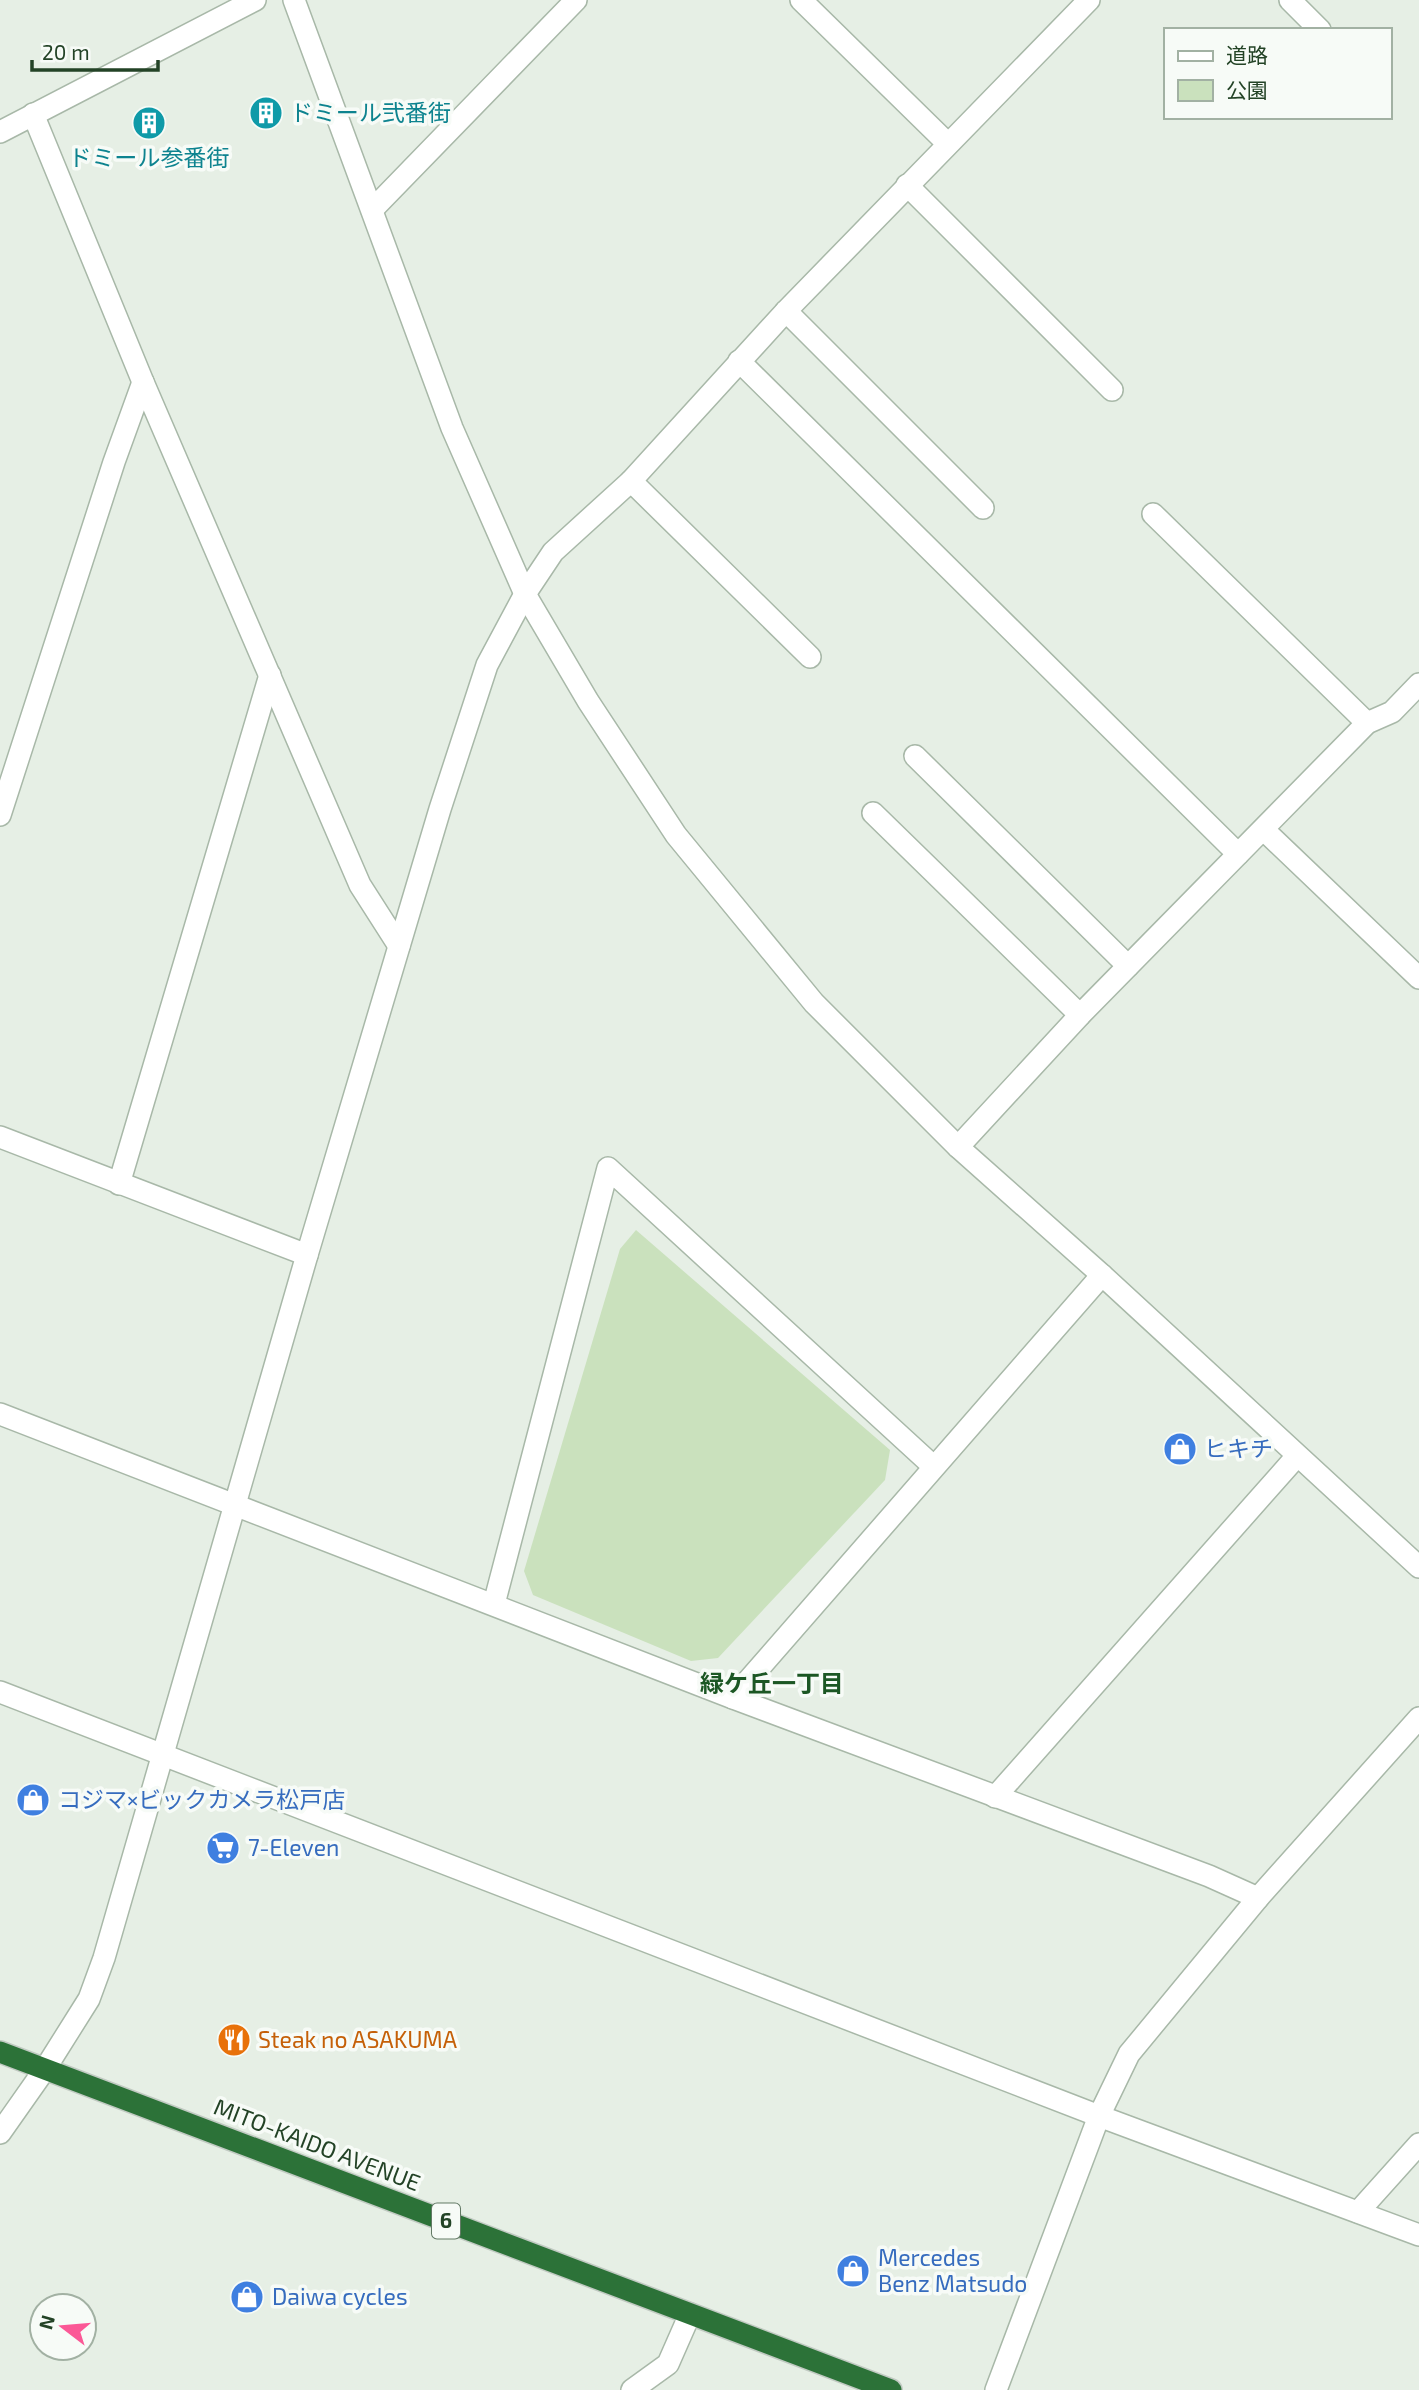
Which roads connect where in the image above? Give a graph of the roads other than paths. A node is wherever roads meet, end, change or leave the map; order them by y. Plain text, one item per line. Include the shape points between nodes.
1 (255, 0) edge
2 (294, 0) edge
3 (576, 0) edge
4 (801, 0) edge
5 (1089, 0) edge
6 (1290, 0) edge
7 (1318, 28) edge
8 (33, 114) junction
9 (0, 132) edge
10 (947, 143) junction
11 (907, 185) junction
12 (372, 210) junction
13 (786, 311) junction
14 (739, 361) junction
15 (143, 382) junction
16 (1112, 390) dead end
17 (631, 481) junction
18 (982, 508) dead end
19 (1153, 514) dead end
20 (525, 594) junction
21 (810, 657) dead end
22 (270, 676) junction
23 (1419, 684) edge
24 (1367, 723) junction
25 (915, 756) dead end
26 (873, 813) dead end
27 (0, 815) edge
28 (1264, 830) junction
29 (1238, 854) junction
30 (399, 946) junction
31 (1128, 966) junction
32 (1419, 978) edge
33 (1080, 1015) junction
34 (0, 1137) edge
35 (958, 1147) junction
36 (119, 1184) junction
37 (307, 1255) junction
38 (1102, 1275) junction
39 (0, 1414) edge
40 (1297, 1456) junction
41 (933, 1466) junction
42 (236, 1503) junction
43 (1419, 1567) edge
44 (494, 1604) junction
45 (0, 1692) edge
46 (733, 1698) junction
47 (1419, 1718) edge
48 (165, 1754) junction
49 (995, 1797) junction
50 (1258, 1898) junction
51 (0, 2052) edge
52 (46, 2070) junction
53 (1098, 2116) junction
54 (0, 2133) edge
55 (1419, 2144) edge
56 (1358, 2212) junction
57 (1419, 2235) edge
58 (690, 2314) junction
59 (632, 2390) edge
60 (891, 2390) edge
61 (996, 2390) edge

1 - 8 street
2 - 12 street
3 - 12 street
4 - 10 street
5 - 10 street
6 - 7 street
8 - 9 street
8 - 15 street
10 - 11 street
11 - 13 street
11 - 16 street
12 - 20 street via 452,428
13 - 14 street
13 - 18 street
14 - 17 street
14 - 29 street
15 - 22 street
15 - 27 street
17 - 20 street via 554,552
17 - 21 street
19 - 24 street
20 - 30 street via 488,665 470,713
20 - 35 street via 676,835 814,1003
22 - 30 street via 360,885
22 - 36 street
23 - 24 street via 1392,712
24 - 28 street
25 - 31 street
26 - 33 street
28 - 29 street
28 - 32 street
29 - 31 street
30 - 37 street
31 - 33 street
33 - 35 street
34 - 36 street
35 - 38 street
36 - 37 street
37 - 42 street
38 - 40 street
38 - 41 street
39 - 42 street
40 - 43 street
40 - 49 street
41 - 44 street via 608,1168
41 - 46 street
42 - 44 street
42 - 48 street
44 - 46 street
45 - 48 street
46 - 49 street
47 - 50 street
48 - 52 street via 89,1999
48 - 53 street
49 - 50 street
50 - 53 street via 1129,2054
51 - 52 highway, MITO-KAIDO AVENUE / 6
52 - 54 street
52 - 58 highway, MITO-KAIDO AVENUE / 6
53 - 56 street
53 - 61 street
55 - 56 street
56 - 57 street
58 - 59 street via 668,2364
58 - 60 highway, MITO-KAIDO AVENUE / 6

